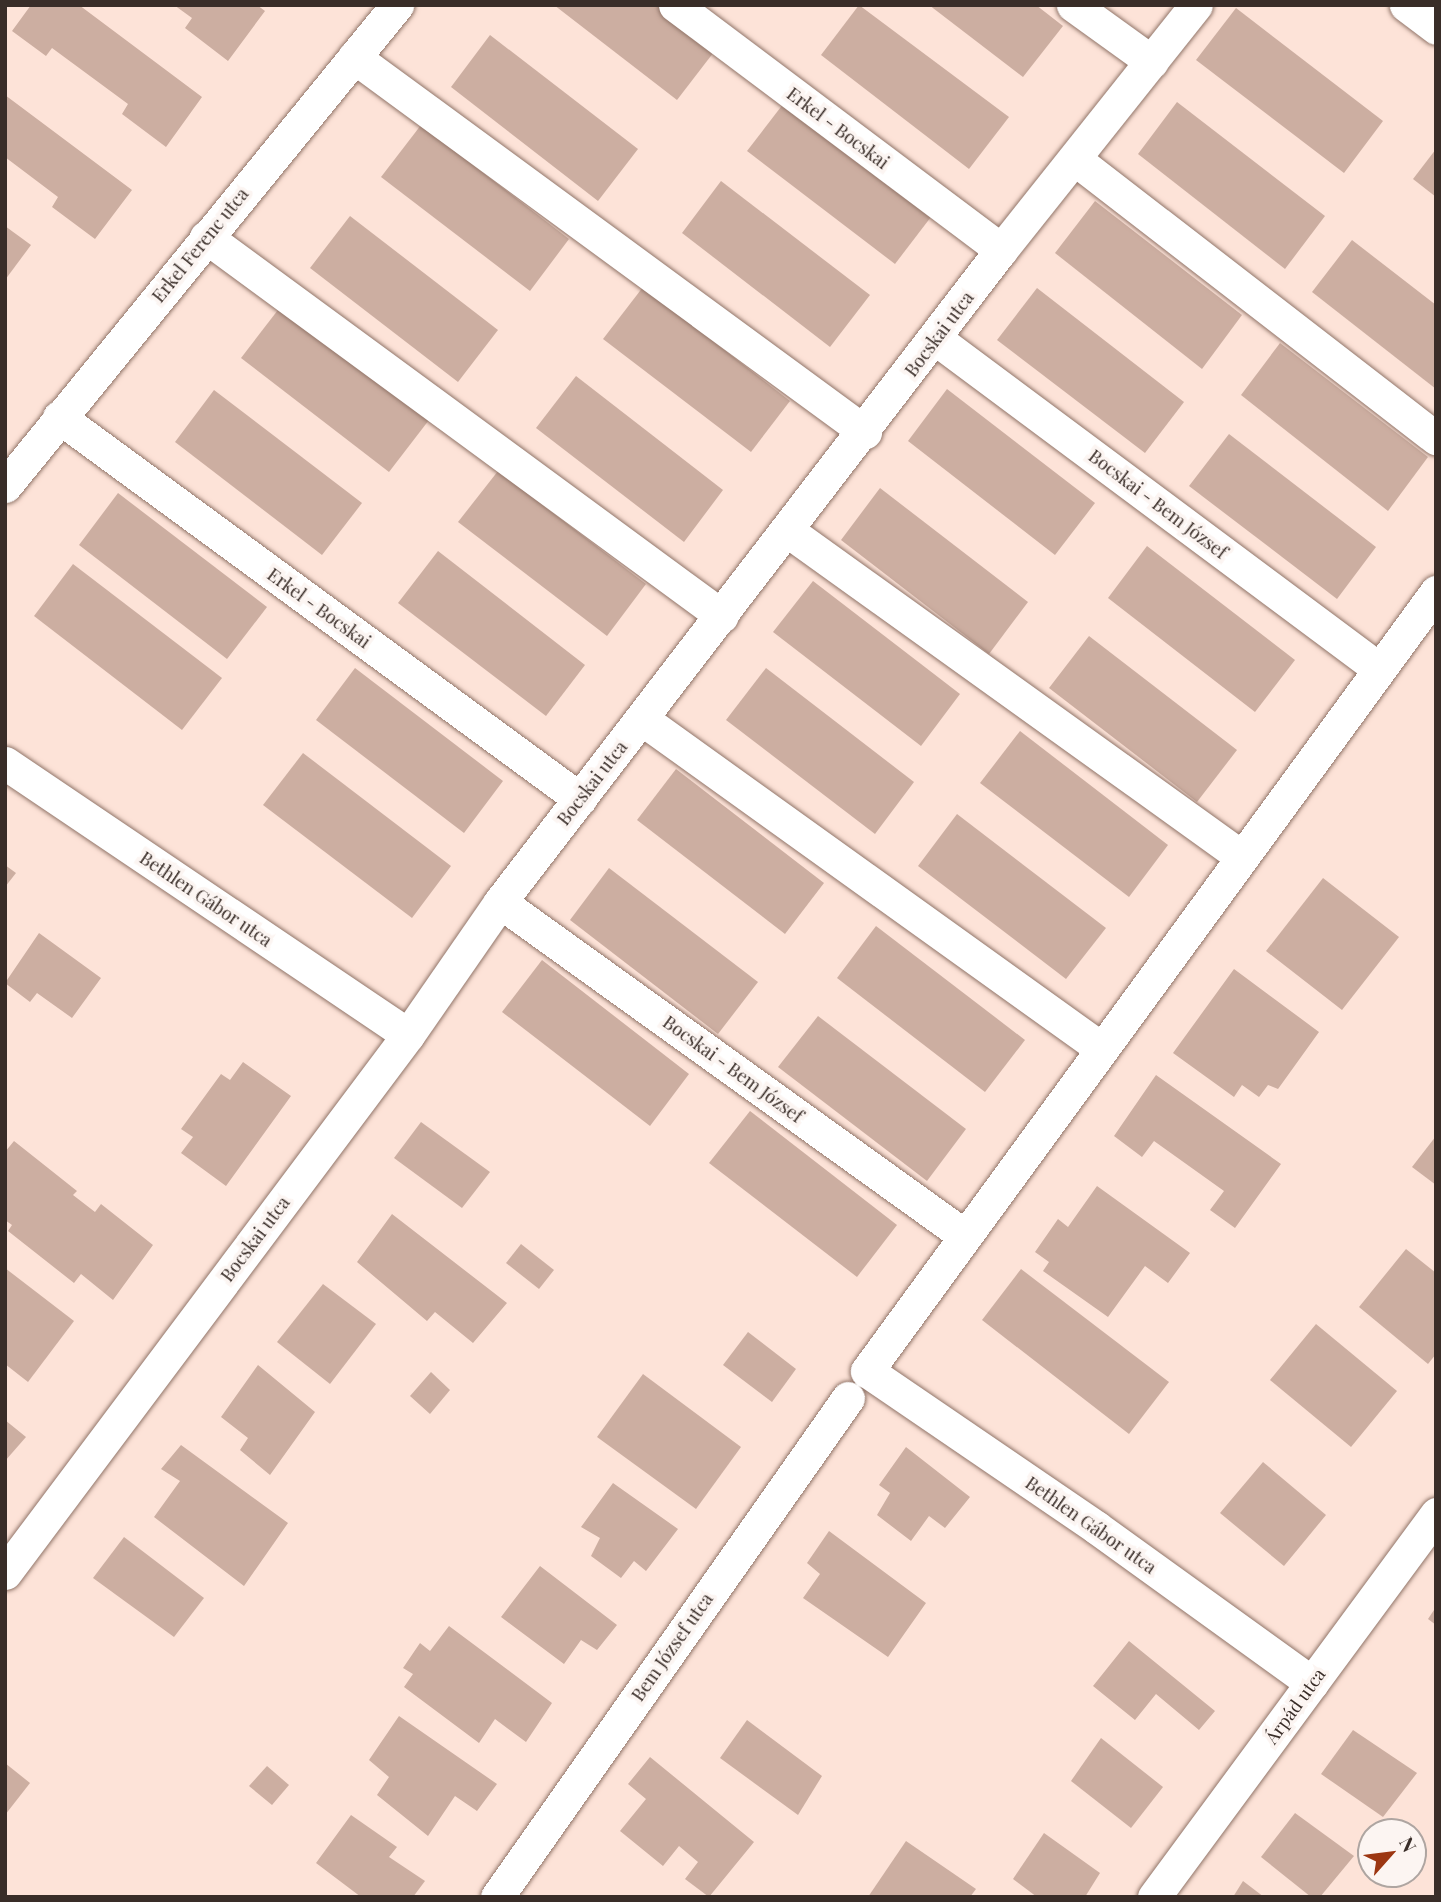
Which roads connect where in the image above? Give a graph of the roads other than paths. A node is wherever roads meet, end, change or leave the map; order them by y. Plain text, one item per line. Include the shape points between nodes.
1 (397, 5) edge
2 (675, 5) edge
3 (1073, 5) edge
4 (1196, 5) edge
5 (1406, 5) edge
6 (1436, 28) edge
7 (354, 57) junction
8 (1152, 62) junction
9 (1076, 160) junction
10 (206, 237) junction
11 (1001, 250) junction
12 (936, 339) junction
13 (58, 416) junction
14 (865, 432) junction
15 (1436, 438) edge
16 (5, 486) edge
17 (788, 531) junction
18 (1436, 592) edge
19 (722, 616) junction
20 (1379, 669) junction
21 (642, 719) junction
22 (5, 763) edge
23 (580, 799) junction
24 (1242, 857) junction
25 (500, 902) junction
26 (408, 1035) junction
27 (1102, 1049) junction
28 (965, 1236) junction
29 (848, 1398) dead end
30 (1436, 1514) edge
31 (5, 1573) edge
32 (1312, 1683) junction
33 (497, 1897) edge
34 (1154, 1897) edge

1 - 7 street, Erkel Ferenc utca
2 - 11 street, Erkel - Bocskai
3 - 8 street
4 - 8 street, Bocskai utca
5 - 6 street
7 - 10 street, Erkel Ferenc utca
7 - 14 street
8 - 9 street, Bocskai utca
9 - 11 street, Bocskai utca
9 - 15 street
10 - 13 street, Erkel Ferenc utca
10 - 19 street
11 - 12 street, Bocskai utca
12 - 14 street, Bocskai utca
12 - 20 street, Bocskai - Bem József
13 - 16 street, Erkel Ferenc utca
13 - 23 street, Erkel - Bocskai
14 - 17 street, Bocskai utca
17 - 19 street, Bocskai utca
17 - 24 street
18 - 20 street
19 - 21 street, Bocskai utca
20 - 24 street
21 - 23 street, Bocskai utca
21 - 27 street
22 - 26 street, Bethlen Gábor utca
23 - 25 street, Bocskai utca
24 - 27 street
25 - 26 street, Bocskai utca
25 - 28 street, Bocskai - Bem József
26 - 31 street, Bocskai utca
27 - 28 street
28 - 32 street, Bethlen Gábor utca via 867,1371
29 - 33 street, Bem József utca
30 - 32 street, Árpád utca
32 - 34 street, Árpád utca

